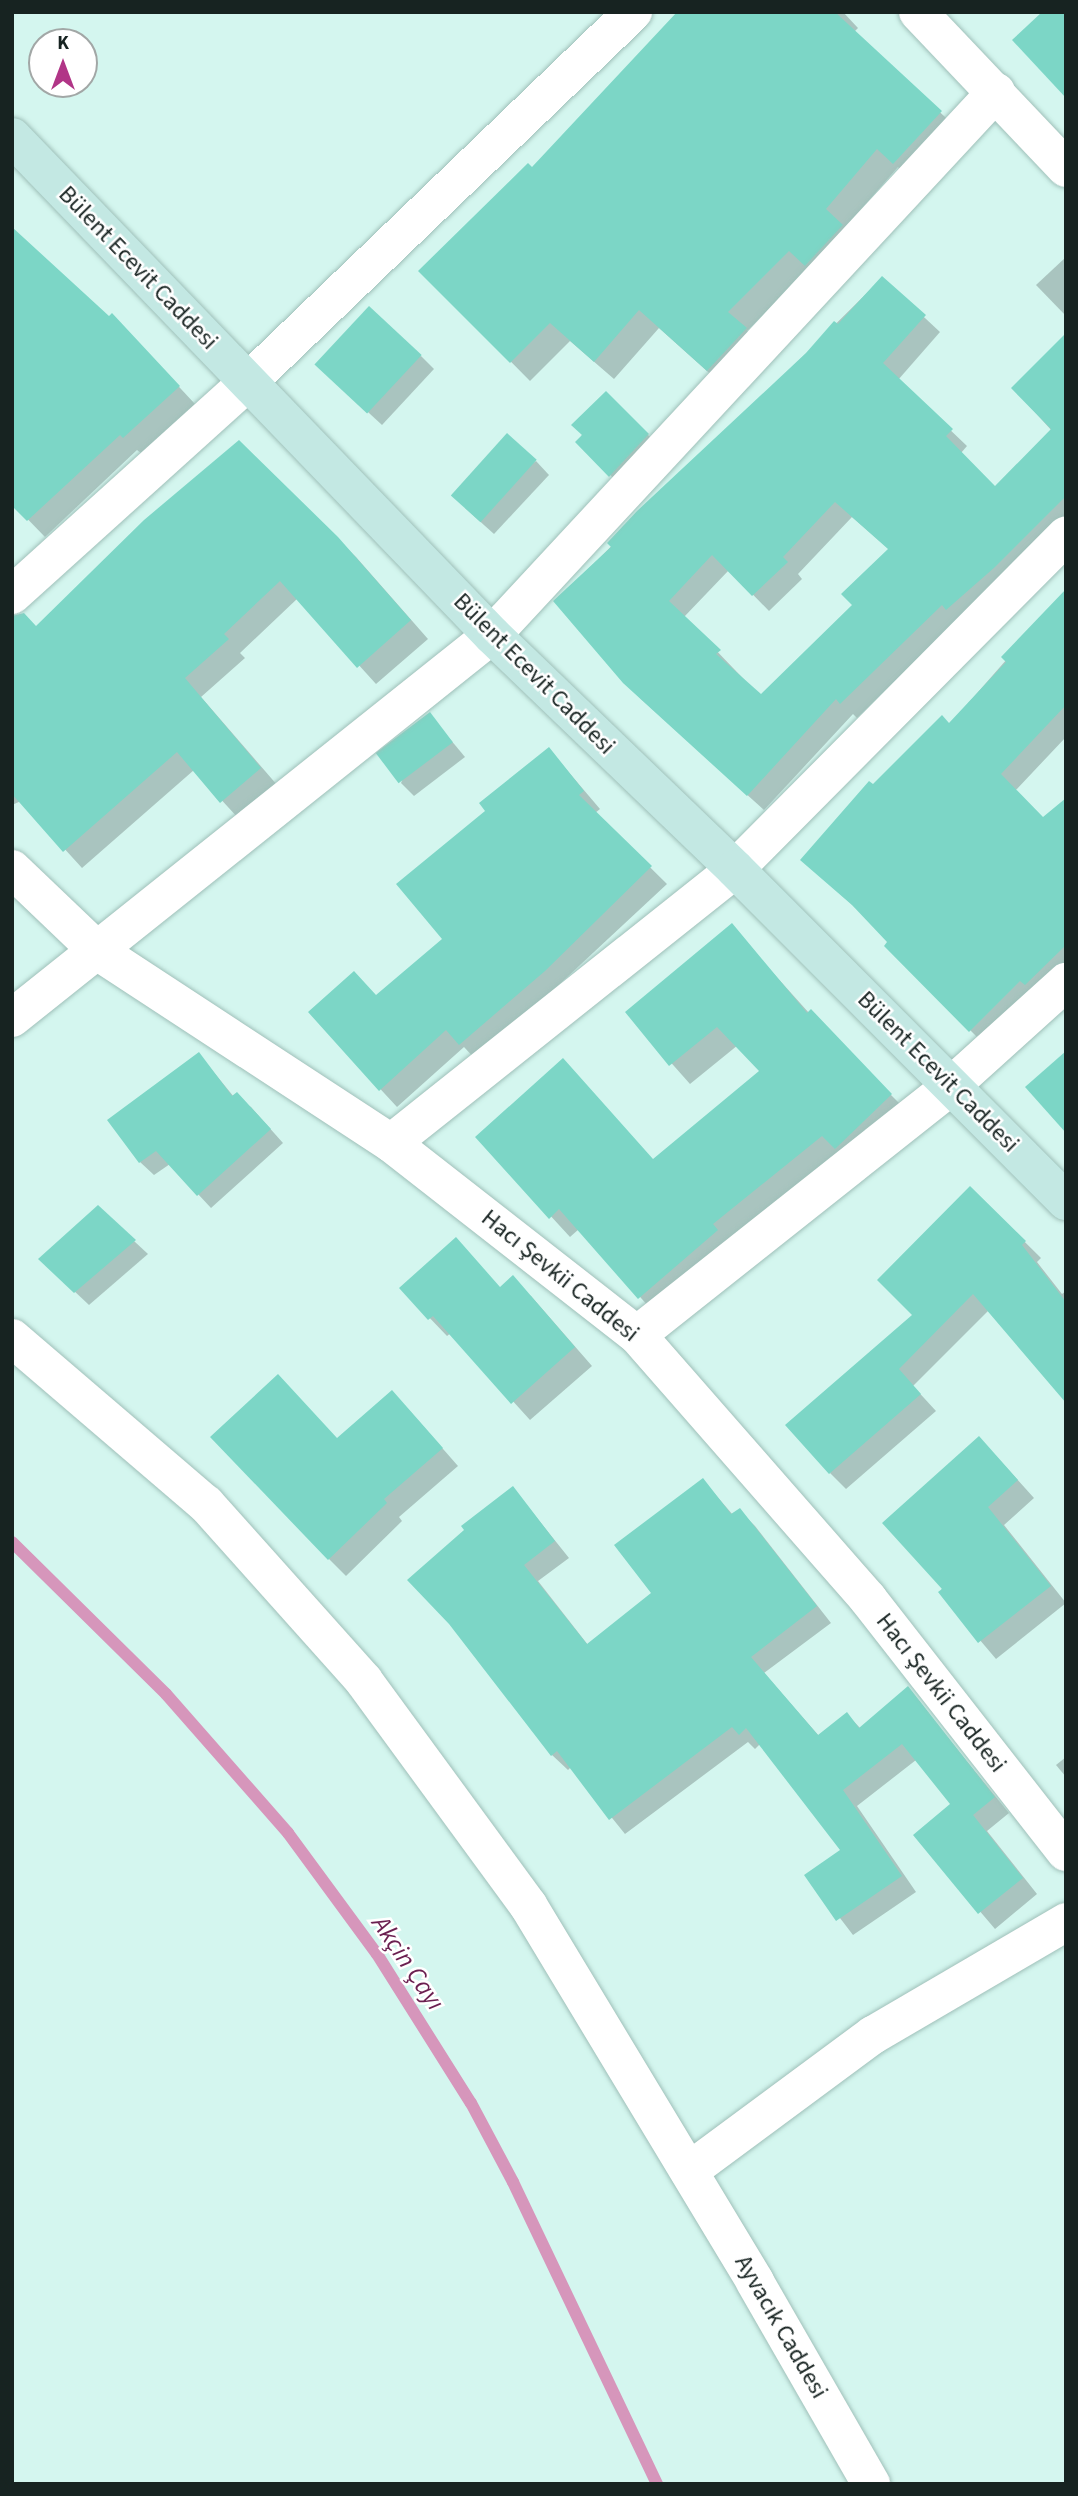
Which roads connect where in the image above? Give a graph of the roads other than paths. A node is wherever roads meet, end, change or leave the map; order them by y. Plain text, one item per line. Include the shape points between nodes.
1 (633, 12) edge
2 (918, 12) edge
3 (996, 92) junction
4 (12, 137) edge
5 (1063, 159) edge
6 (248, 382) junction
7 (1066, 536) edge
8 (12, 595) edge
9 (492, 635) junction
10 (12, 869) edge
11 (735, 869) junction
12 (99, 952) junction
13 (1066, 982) edge
14 (12, 1018) edge
15 (952, 1085) junction
16 (391, 1143) junction
17 (1066, 1201) edge
18 (637, 1335) junction
19 (12, 1338) edge
20 (1066, 1852) edge
21 (1066, 1922) edge
22 (689, 2171) junction
23 (871, 2484) edge

1 - 6 street
2 - 3 street
3 - 5 street
3 - 9 street
4 - 6 main road, Bülent Ecevit Caddesi
6 - 8 street
6 - 9 main road, Bülent Ecevit Caddesi
7 - 11 street
9 - 11 main road, Bülent Ecevit Caddesi
9 - 12 street
10 - 12 street, Hacı Şevkii Caddesi
11 - 15 main road, Bülent Ecevit Caddesi
11 - 16 street
12 - 14 street
12 - 16 street, Hacı Şevkii Caddesi
13 - 15 street
15 - 17 main road, Bülent Ecevit Caddesi
15 - 18 street
16 - 18 street, Hacı Şevkii Caddesi
18 - 20 street, Hacı Şevkii Caddesi via 868,1599
19 - 22 street, Ayvacık Caddesi via 206,1504 364,1681 528,1905
21 - 22 street via 873,2035
22 - 23 street, Ayvacık Caddesi

